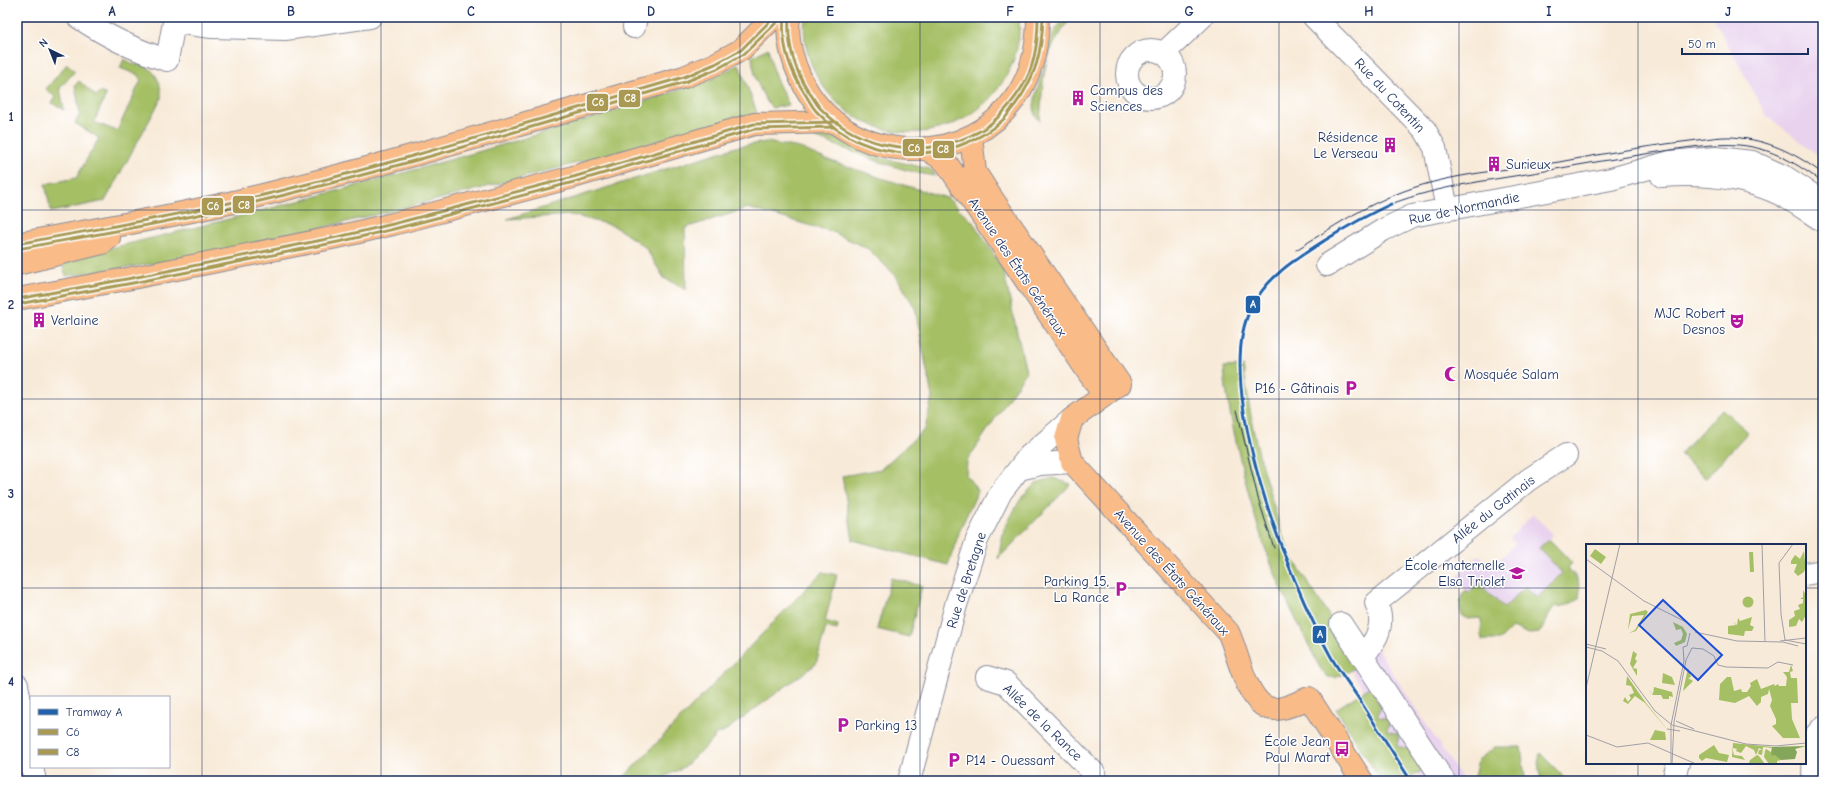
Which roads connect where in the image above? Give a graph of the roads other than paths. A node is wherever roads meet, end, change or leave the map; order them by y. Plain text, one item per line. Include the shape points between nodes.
1 (78, 17) edge
2 (370, 17) edge
3 (774, 17) edge
4 (789, 17) edge
5 (1055, 17) edge
6 (1202, 17) edge
7 (1314, 17) edge
8 (174, 19) edge
9 (1038, 27) edge
10 (1164, 53) dead end
11 (834, 122) junction
12 (971, 136) junction
13 (925, 148) junction
14 (1611, 179) junction
15 (1823, 202) edge
16 (1447, 209) junction
17 (1823, 221) edge
18 (136, 222) junction
19 (17, 244) edge
20 (17, 264) edge
21 (1327, 265) dead end
22 (17, 299) edge
23 (1112, 389) junction
24 (1072, 419) junction
25 (1566, 455) dead end
26 (1072, 462) junction
27 (1019, 469) junction
28 (1823, 571) edge
29 (1806, 574) edge
30 (1341, 624) dead end
31 (1363, 656) junction
32 (987, 677) dead end
33 (17, 685) edge
34 (1823, 728) edge
35 (30, 756) edge
36 (1678, 764) edge
37 (32, 768) edge
38 (1092, 777) edge
39 (1441, 777) edge
40 (34, 781) edge
41 (909, 781) edge
42 (1362, 781) edge
43 (1673, 781) edge
44 (1813, 781) edge

1 - 8 street via 100,33 126,46 167,60
2 - 8 street via 286,29 212,27
3 - 18 main road via 741,50 684,77 374,165 237,201
4 - 11 main road via 790,45 795,67 805,88
5 - 9 main road
6 - 10 street
7 - 16 street, Rue du Cotentin via 1425,130 1435,148
9 - 12 main road via 1032,63 1022,87 1008,106
11 - 13 main road via 855,136 877,145 901,149
11 - 22 main road via 754,124 573,177 386,226
12 - 13 main road via 949,145
12 - 23 main road, Avenue des États Généraux via 975,172
13 - 23 main road, Avenue des États Généraux via 946,161
14 - 15 street, Rue de Normandie via 1670,162 1717,158 1749,160 1785,177
14 - 16 street, Rue de Normandie
14 - 17 street, Rue de Normandie via 1668,175 1715,176 1748,182 1774,191
16 - 21 street, Rue de Normandie via 1412,216 1383,230
18 - 19 main road
18 - 20 main road via 102,243
23 - 24 main road, Rue de Bretagne
24 - 26 main road, Avenue des États Généraux via 1066,439
24 - 27 street, Rue de Bretagne via 1028,456
25 - 31 street, Allée du Gatinais via 1528,480 1376,603 1380,617 1379,634
26 - 27 street via 1040,464
26 - 42 main road, Avenue des États Généraux via 1228,632 1244,677 1251,692 1261,704 1273,710 1309,698
27 - 41 street, Rue de Bretagne via 1001,492 977,540 956,605
28 - 29 street
30 - 31 street
31 - 39 street
32 - 38 street, Allée de la Rance via 1006,683
33 - 35 street
34 - 44 street via 1814,737
36 - 43 street
37 - 40 street

